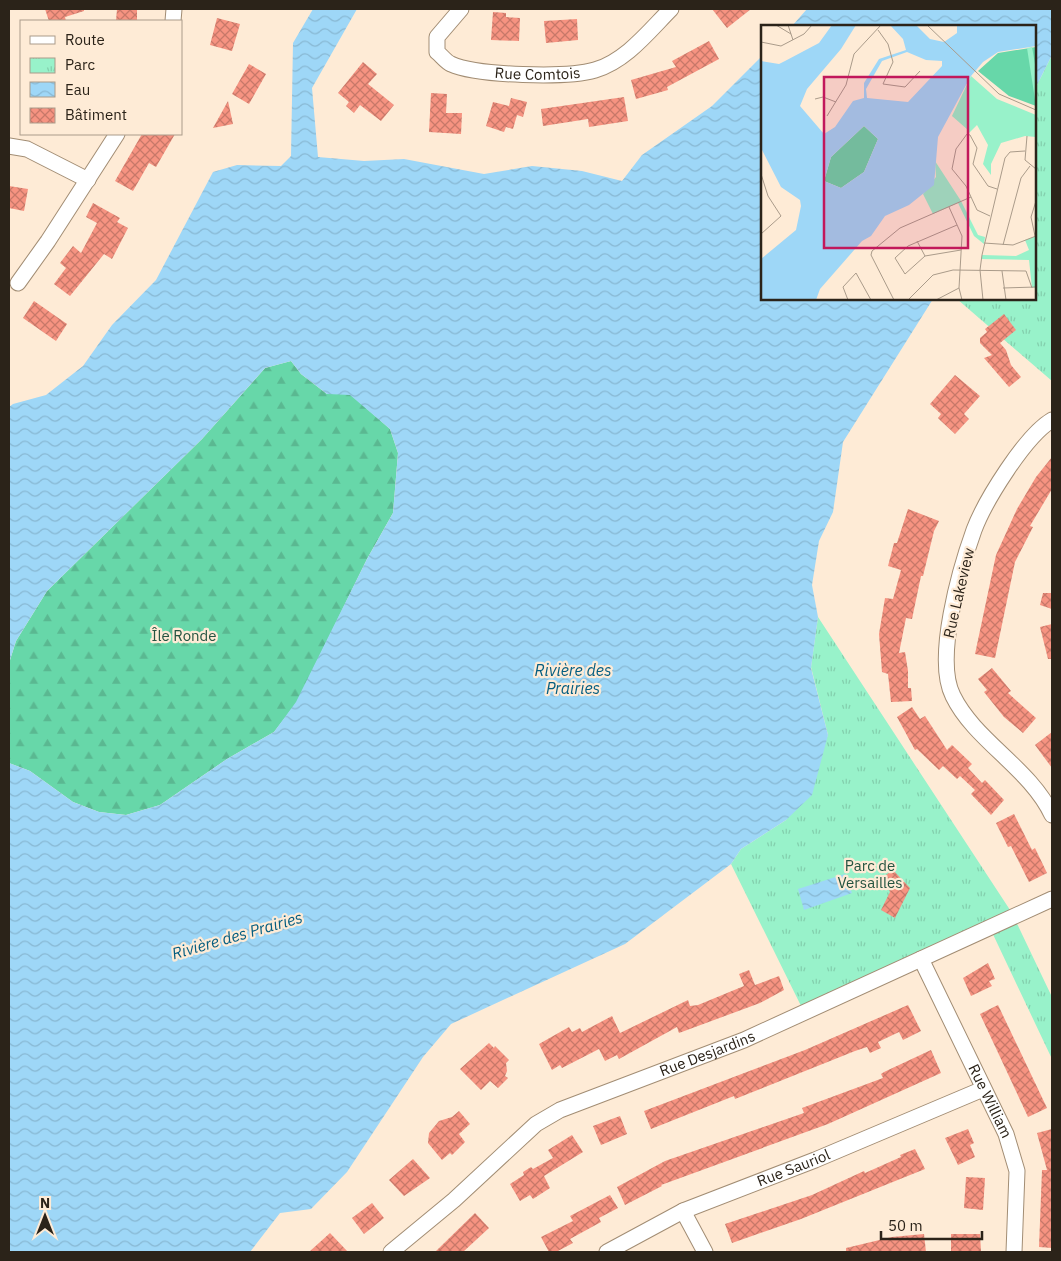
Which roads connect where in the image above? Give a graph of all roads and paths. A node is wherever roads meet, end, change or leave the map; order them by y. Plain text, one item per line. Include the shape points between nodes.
1 (461, 9) edge
2 (672, 9) edge
3 (116, 135) edge
4 (9, 146) edge
5 (88, 180) junction
6 (18, 283) dead end
7 (1052, 420) edge
8 (1052, 815) edge
9 (1052, 899) edge
10 (921, 959) junction
11 (983, 1089) junction
12 (683, 1211) junction
13 (391, 1252) edge
14 (607, 1252) edge
15 (705, 1252) edge
16 (1014, 1252) edge

1 - 2 street, Rue Comtois via 437,37 437,52 451,64 494,72 554,76 595,70 628,52
3 - 5 street
4 - 5 street via 27,149
5 - 6 street
7 - 8 street, Rue Lakeview via 1027,443 974,530 953,609 946,663 953,697 982,733 1024,774
9 - 10 street, Rue Desjardins
10 - 11 street, Rue William
10 - 13 street, Rue Desjardins via 744,1040 560,1110 536,1124 454,1200
11 - 12 street, Rue Sauriol via 816,1160
11 - 16 street, Rue William via 1006,1134 1017,1171
12 - 14 street, Rue Sauriol
12 - 15 street

